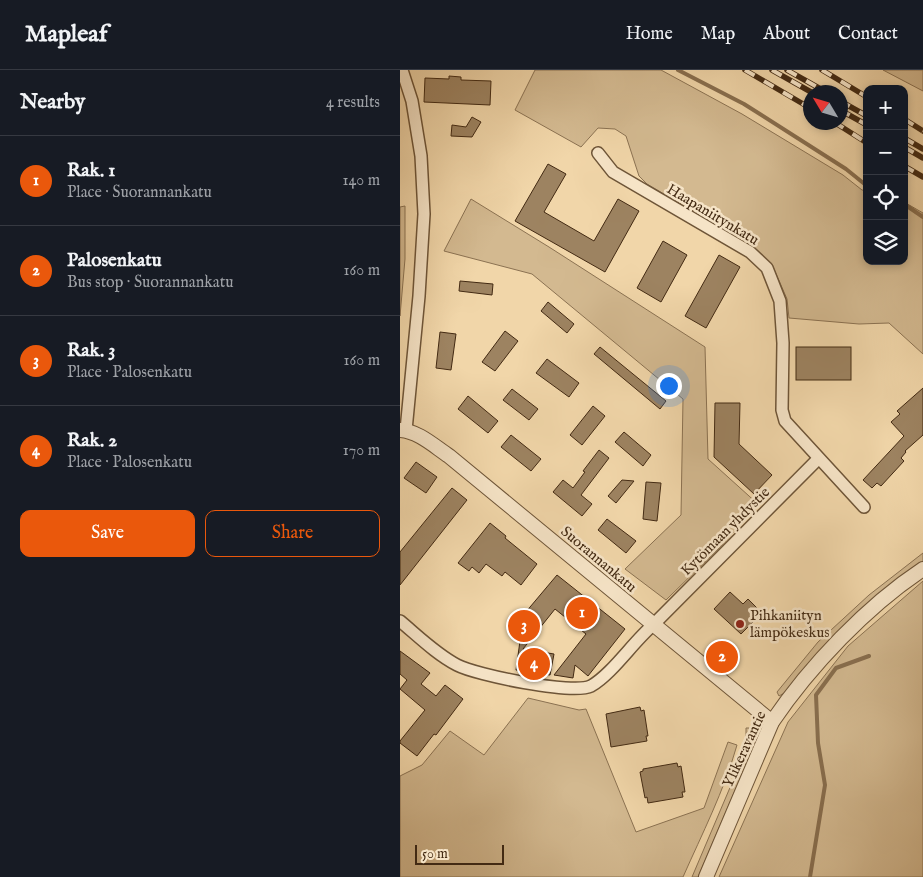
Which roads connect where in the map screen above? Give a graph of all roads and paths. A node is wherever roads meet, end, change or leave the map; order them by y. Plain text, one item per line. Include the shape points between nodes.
1 (402, 70) edge
2 (598, 153) dead end
3 (403, 430) edge
4 (818, 459) junction
5 (864, 507) dead end
6 (923, 569) edge
7 (400, 621) edge
8 (653, 625) junction
9 (772, 722) junction
10 (706, 877) edge

1 - 3 street via 412,101 421,156 424,214
2 - 4 street, Haapaniitynkatu via 613,172 750,252 767,268 780,301 782,410 785,421
3 - 8 street, Suorannankatu via 426,440 449,456
4 - 5 street, Haapaniitynkatu
4 - 8 street, Kytömaan yhdystie
6 - 9 street, Ylikeravantie via 875,606 829,651
7 - 8 street, Kytömaan yhdystie via 460,667 575,689 589,687 604,676
8 - 9 street, Suorannankatu
9 - 10 street, Ylikeravantie

